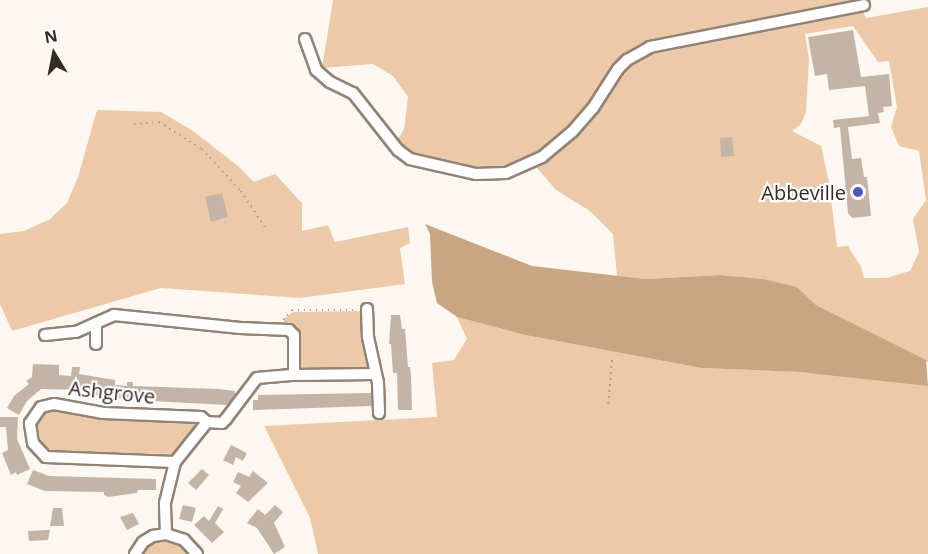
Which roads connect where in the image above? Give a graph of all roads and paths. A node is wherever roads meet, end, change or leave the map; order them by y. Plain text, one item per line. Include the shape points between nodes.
1 (864, 5) dead end
2 (305, 39) dead end
3 (134, 124) dead end
4 (267, 230) dead end
5 (367, 309) joint
6 (96, 323) junction
7 (283, 329) junction
8 (45, 335) dead end
9 (96, 344) dead end
10 (612, 359) dead end
11 (375, 374) junction
12 (294, 375) junction
13 (608, 404) dead end
14 (379, 413) dead end
15 (207, 422) junction
16 (176, 462) junction
17 (166, 534) junction
18 (135, 554) edge
19 (197, 554) edge

1 - 2 street via 650,47 618,69 572,132 542,157 506,173 476,174 410,159 398,150 354,93 330,82 316,70
3 - 4 path via 159,123 202,148 241,191
5 - 7 path via 292,310 283,318
5 - 11 street
6 - 7 street via 114,315
6 - 8 street via 76,332
6 - 9 street
7 - 12 street via 294,335
10 - 13 path
11 - 12 street
11 - 14 street
12 - 15 street via 257,378 222,423
15 - 16 street
15 - 16 street, Ashgrove via 201,417 103,413 54,404 41,407 30,423 33,442 46,457
16 - 17 street via 165,503
17 - 18 street via 143,542
17 - 19 street via 184,540

